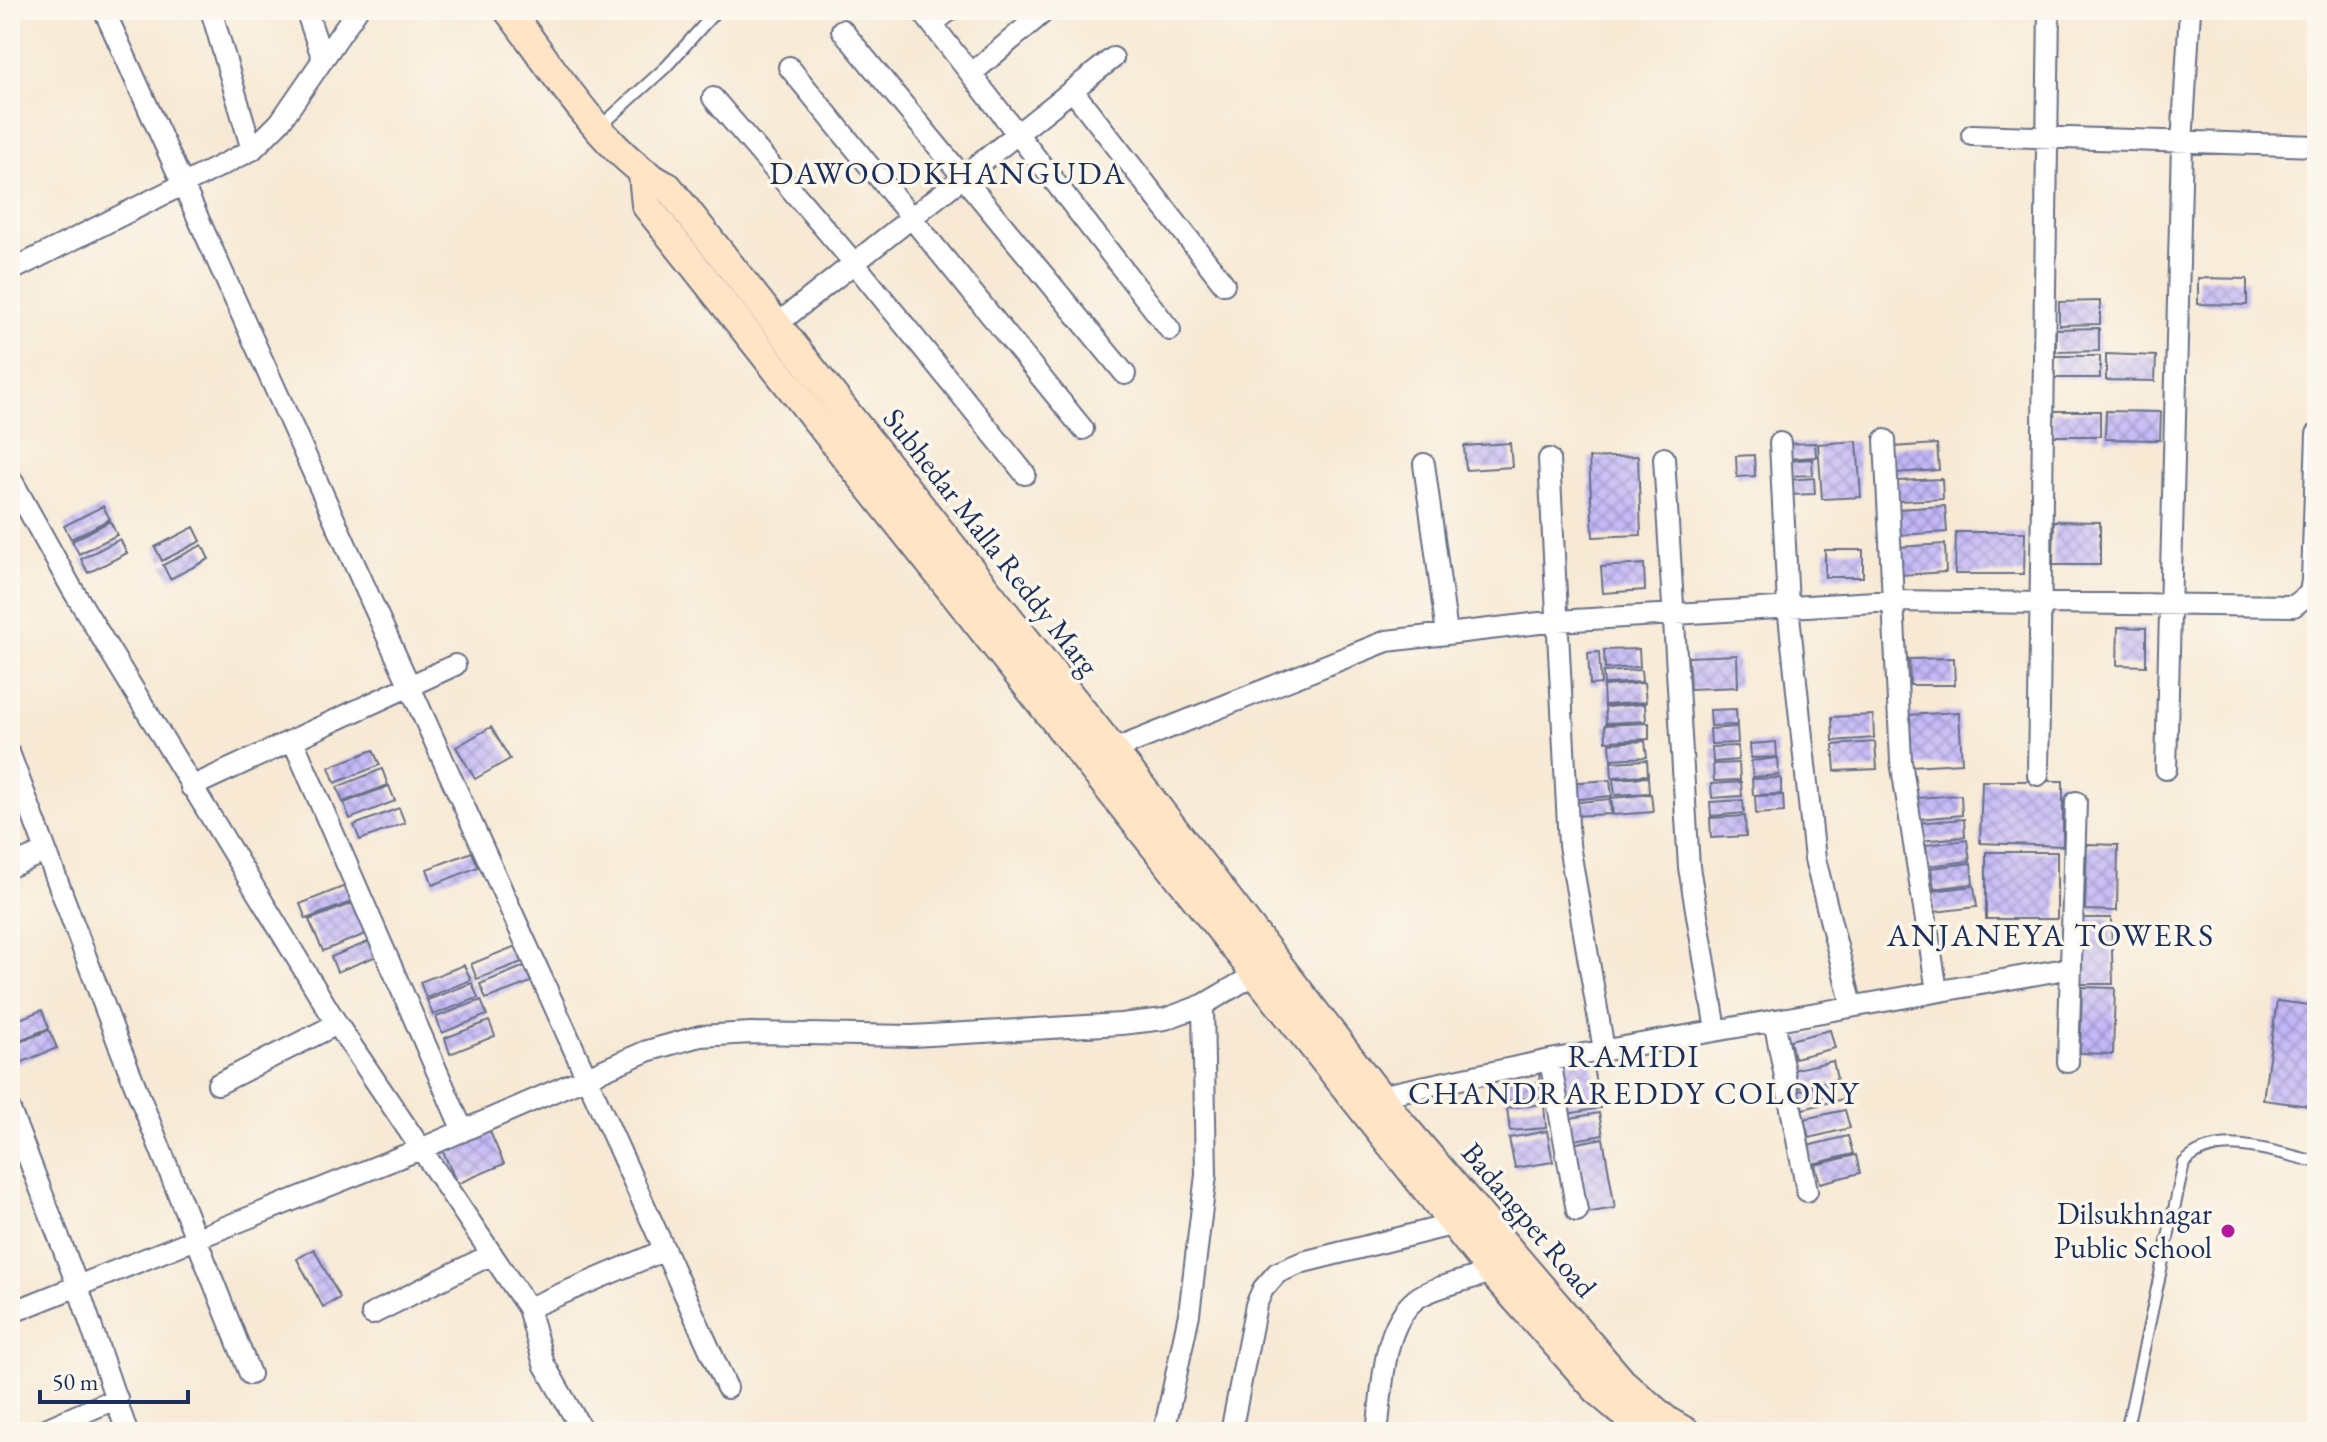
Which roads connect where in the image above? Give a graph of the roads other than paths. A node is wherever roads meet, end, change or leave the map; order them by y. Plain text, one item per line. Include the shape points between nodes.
1 (104, 10) edge
2 (211, 10) edge
3 (306, 10) edge
4 (357, 10) edge
5 (508, 10) edge
6 (717, 10) edge
7 (950, 10) edge
8 (1046, 10) edge
9 (2049, 10) edge
10 (2190, 10) edge
11 (927, 17) edge
12 (842, 30) dead end
13 (1113, 58) dead end
14 (323, 60) junction
15 (789, 67) dead end
16 (971, 74) junction
17 (1073, 91) junction
18 (713, 98) dead end
19 (599, 128) junction
20 (1972, 135) dead end
21 (1018, 137) junction
22 (2045, 139) junction
23 (2182, 144) junction
24 (2317, 146) edge
25 (252, 150) junction
26 (643, 175) junction
27 (964, 177) junction
28 (184, 184) junction
29 (912, 219) junction
30 (855, 264) junction
31 (10, 271) edge
32 (1224, 284) dead end
33 (776, 325) junction
34 (1170, 330) dead end
35 (1125, 374) dead end
36 (1083, 429) dead end
37 (2317, 434) edge
38 (1885, 440) dead end
39 (1780, 443) dead end
40 (1664, 458) dead end
41 (1549, 459) dead end
42 (1424, 464) dead end
43 (1025, 474) dead end
44 (10, 477) edge
45 (1892, 601) junction
46 (2042, 604) junction
47 (2169, 605) junction
48 (1788, 606) junction
49 (1674, 613) junction
50 (1557, 621) junction
51 (1447, 634) junction
52 (455, 665) dead end
53 (410, 686) junction
54 (294, 743) junction
55 (1113, 750) junction
56 (10, 755) edge
57 (2166, 769) dead end
58 (2038, 775) dead end
59 (191, 787) junction
60 (2076, 802) dead end
61 (44, 852) junction
62 (10, 867) edge
63 (2071, 968) junction
64 (1265, 969) junction
65 (1937, 991) junction
66 (1203, 1005) junction
67 (1852, 1006) junction
68 (1774, 1020) junction
69 (337, 1024) junction
70 (1716, 1030) junction
71 (1604, 1050) junction
72 (1550, 1060) junction
73 (2068, 1062) dead end
74 (587, 1077) junction
75 (218, 1084) dead end
76 (1379, 1096) junction
77 (10, 1110) edge
78 (463, 1131) junction
79 (423, 1148) junction
80 (18, 1151) edge
81 (2317, 1162) edge
82 (1807, 1191) dead end
83 (1577, 1211) dead end
84 (1455, 1224) junction
85 (194, 1239) junction
86 (665, 1250) junction
87 (492, 1254) junction
88 (1492, 1272) junction
89 (78, 1287) junction
90 (528, 1308) junction
91 (10, 1313) edge
92 (372, 1314) dead end
93 (250, 1374) dead end
94 (727, 1388) dead end
95 (117, 1398) junction
96 (39, 1432) edge
97 (127, 1432) edge
98 (583, 1432) edge
99 (1164, 1432) edge
100 (1231, 1432) edge
101 (1377, 1432) edge
102 (1646, 1432) edge
103 (1686, 1432) edge
104 (2126, 1432) edge

1 - 28 street
2 - 25 street
3 - 14 street
4 - 14 street
5 - 19 main road, Subhedar Malla Reddy Marg
6 - 19 lane via 666,67
7 - 11 street
8 - 16 street
9 - 22 street
10 - 23 street
11 - 16 street
12 - 27 street
13 - 17 street
14 - 25 street via 280,122
15 - 29 street
16 - 21 street
17 - 21 street
17 - 32 street
18 - 30 street
19 - 26 main road, Subhedar Malla Reddy Marg
20 - 22 street
21 - 27 street
21 - 34 street
22 - 23 street
22 - 46 street
23 - 24 street
23 - 47 street
25 - 28 street
26 - 33 main road, Subhedar Malla Reddy Marg via 668,187
26 - 64 main road, Subhedar Malla Reddy Marg via 646,205
27 - 29 street
27 - 35 street
28 - 31 street
28 - 53 street
29 - 30 street
29 - 36 street
30 - 33 street
30 - 43 street
33 - 55 main road, Subhedar Malla Reddy Marg
37 - 47 street via 2312,580 2303,602 2283,607
38 - 45 street
39 - 48 street
40 - 49 street
41 - 50 street
42 - 51 street
44 - 59 street
45 - 46 street
45 - 48 street
45 - 65 street via 1901,761
46 - 47 street
46 - 58 street
47 - 57 street
48 - 49 street
48 - 67 street via 1815,859
49 - 50 street
49 - 70 street via 1689,867
50 - 51 street
50 - 71 street via 1569,845
51 - 55 street via 1387,641
52 - 53 street
53 - 54 street
53 - 74 street
54 - 59 street
54 - 78 street
55 - 64 main road, Subhedar Malla Reddy Marg
56 - 61 street
59 - 69 street
60 - 63 street
61 - 62 street
61 - 85 street
63 - 65 street
63 - 73 street
64 - 66 street
64 - 76 main road, Badangpet Road
64 - 84 main road, Badangpet Road
65 - 67 street
66 - 74 street via 1165,1019 1121,1024 912,1036 700,1036
66 - 99 street via 1206,1175 1189,1314
67 - 68 street
68 - 70 street
68 - 82 street
69 - 75 street
69 - 79 street
70 - 71 street
71 - 72 street
72 - 76 street
72 - 83 street
74 - 78 street
74 - 86 street
76 - 103 main road, Badangpet Road via 1622,1382
77 - 80 street
78 - 79 street
79 - 85 street
79 - 87 street
80 - 89 street
81 - 104 lane via 2218,1145 2196,1151 2184,1163
84 - 88 main road, Badangpet Road
84 - 100 street via 1277,1273 1256,1305
85 - 89 street
85 - 93 street
86 - 90 street
86 - 94 street
87 - 90 street
87 - 92 street
88 - 101 street via 1418,1297 1400,1316 1391,1339
88 - 102 main road, Badangpet Road via 1600,1393
89 - 91 street
89 - 95 street
90 - 98 street via 544,1364
95 - 96 street
95 - 97 street

